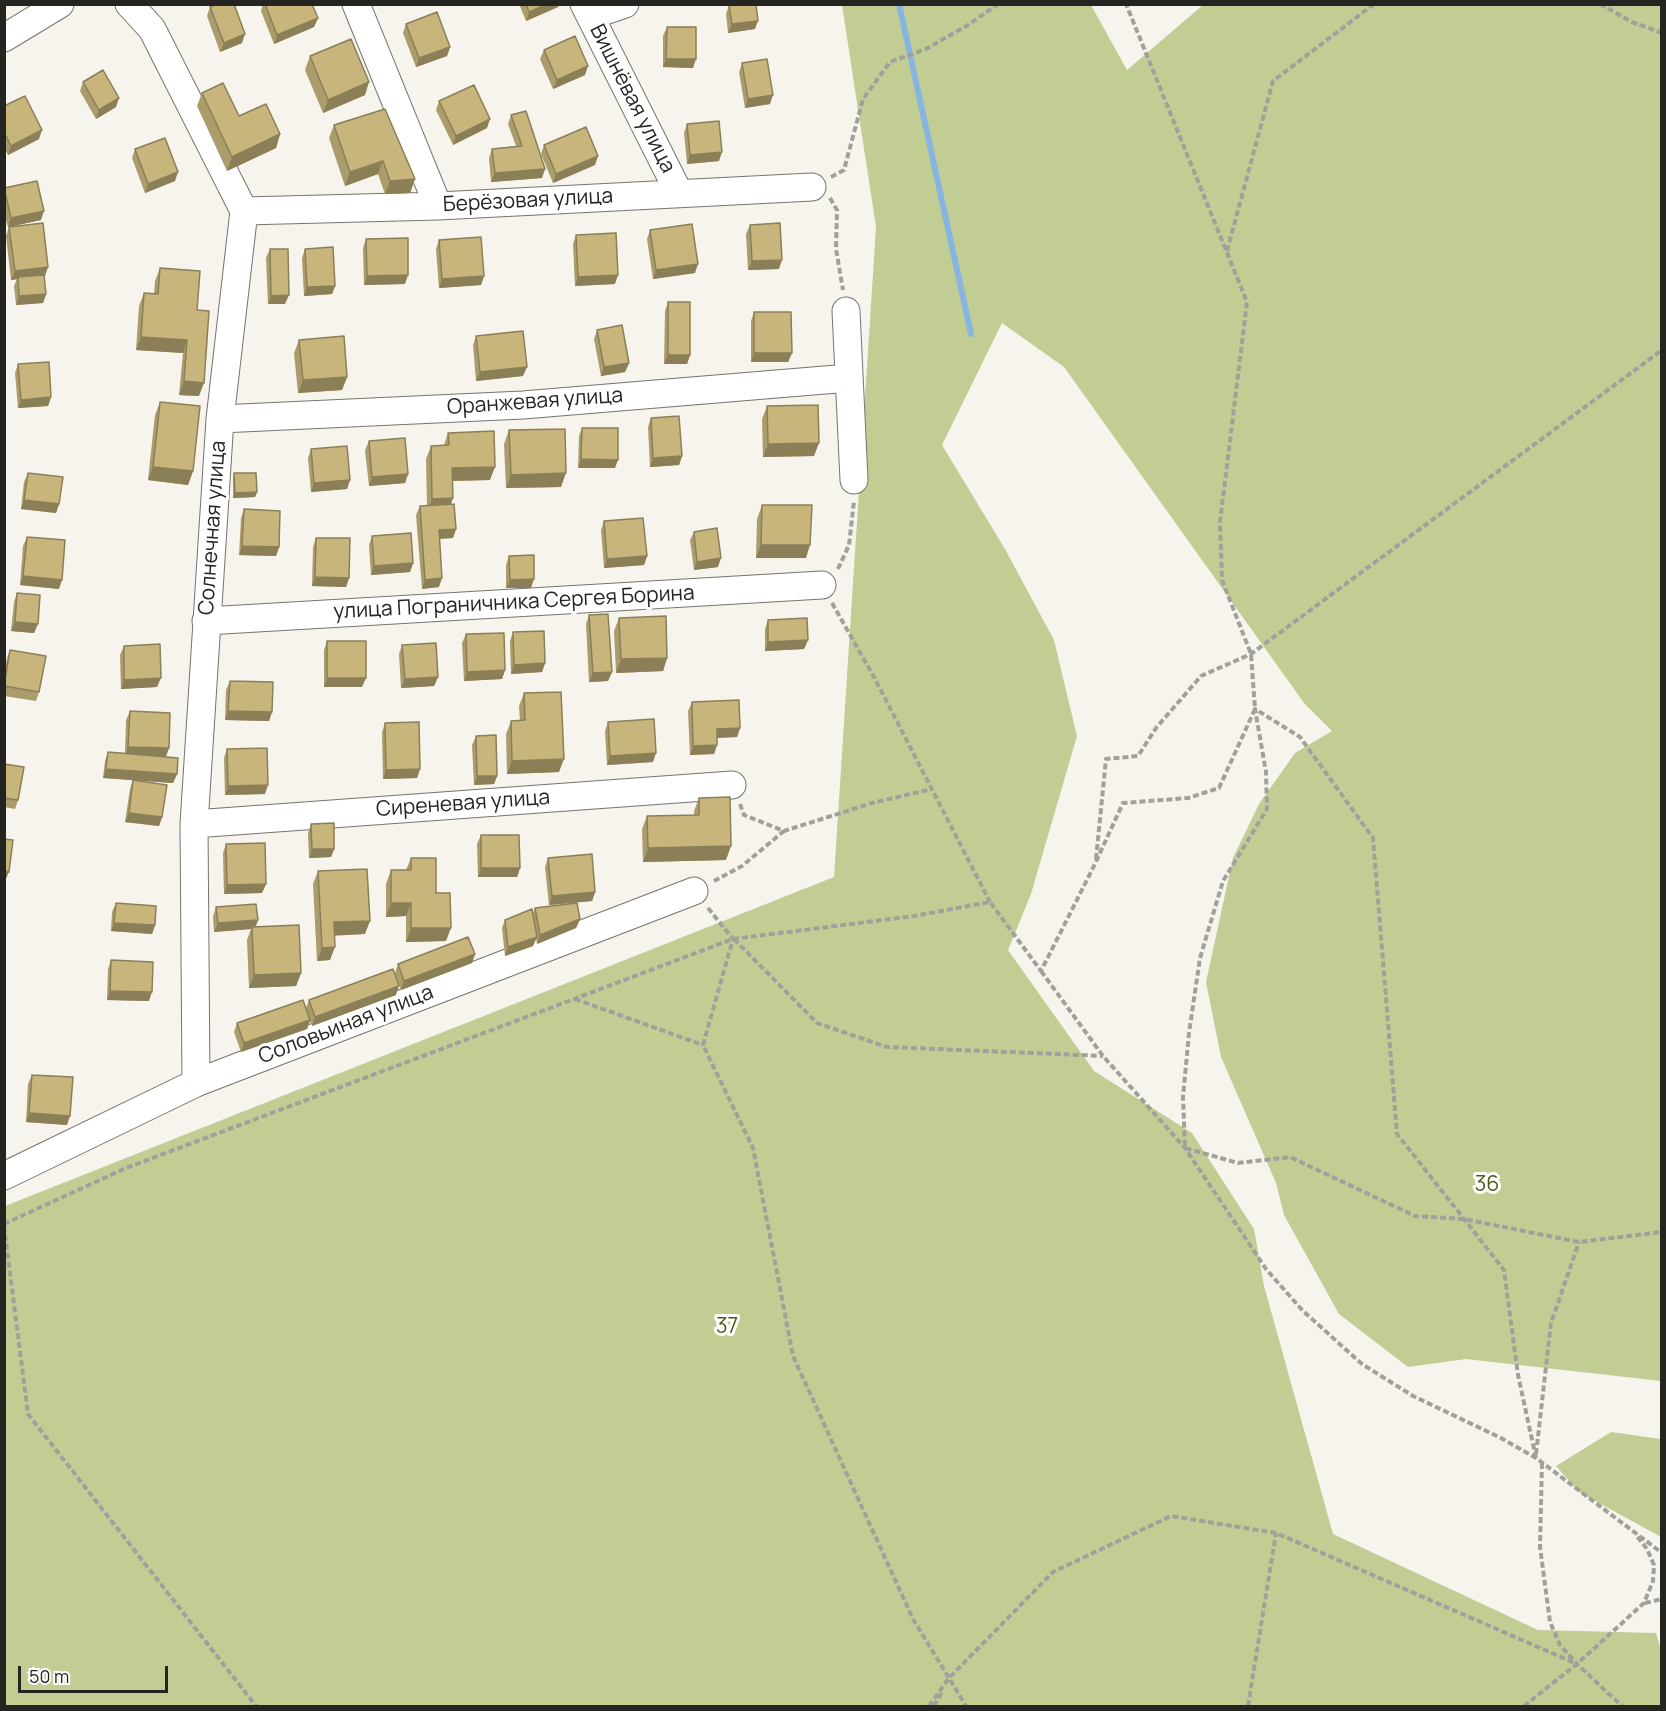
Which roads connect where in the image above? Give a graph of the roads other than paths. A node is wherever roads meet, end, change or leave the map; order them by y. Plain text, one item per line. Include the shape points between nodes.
1 (60, 4) edge
2 (129, 4) edge
3 (356, 4) edge
4 (626, 4) edge
5 (587, 10) edge
6 (4, 38) edge
7 (812, 187) road end
8 (679, 193) junction
9 (438, 206) junction
10 (244, 211) junction
11 (846, 311) road end
12 (849, 378) junction
13 (220, 419) junction
14 (854, 480) road end
15 (822, 585) road end
16 (206, 621) junction
17 (732, 785) road end
18 (194, 824) junction
19 (694, 891) road end
20 (196, 1083) junction
21 (4, 1176) edge

1 - 6 street
2 - 10 street via 152,29
3 - 9 street
4 - 5 street
5 - 8 street, Вишнёвая улица
7 - 8 street, Берёзовая улица
8 - 9 street, Берёзовая улица
9 - 10 street, Берёзовая улица
10 - 13 street, Солнечная улица
11 - 12 street
12 - 13 street, Оранжевая улица via 523,405
12 - 14 street
13 - 16 street, Солнечная улица
15 - 16 street, улица Пограничника Сергея Борина
16 - 18 street, Солнечная улица
17 - 18 street, Сиреневая улица
18 - 20 street, Солнечная улица
19 - 20 street, Соловьиная улица
20 - 21 street, Соловьиная улица

